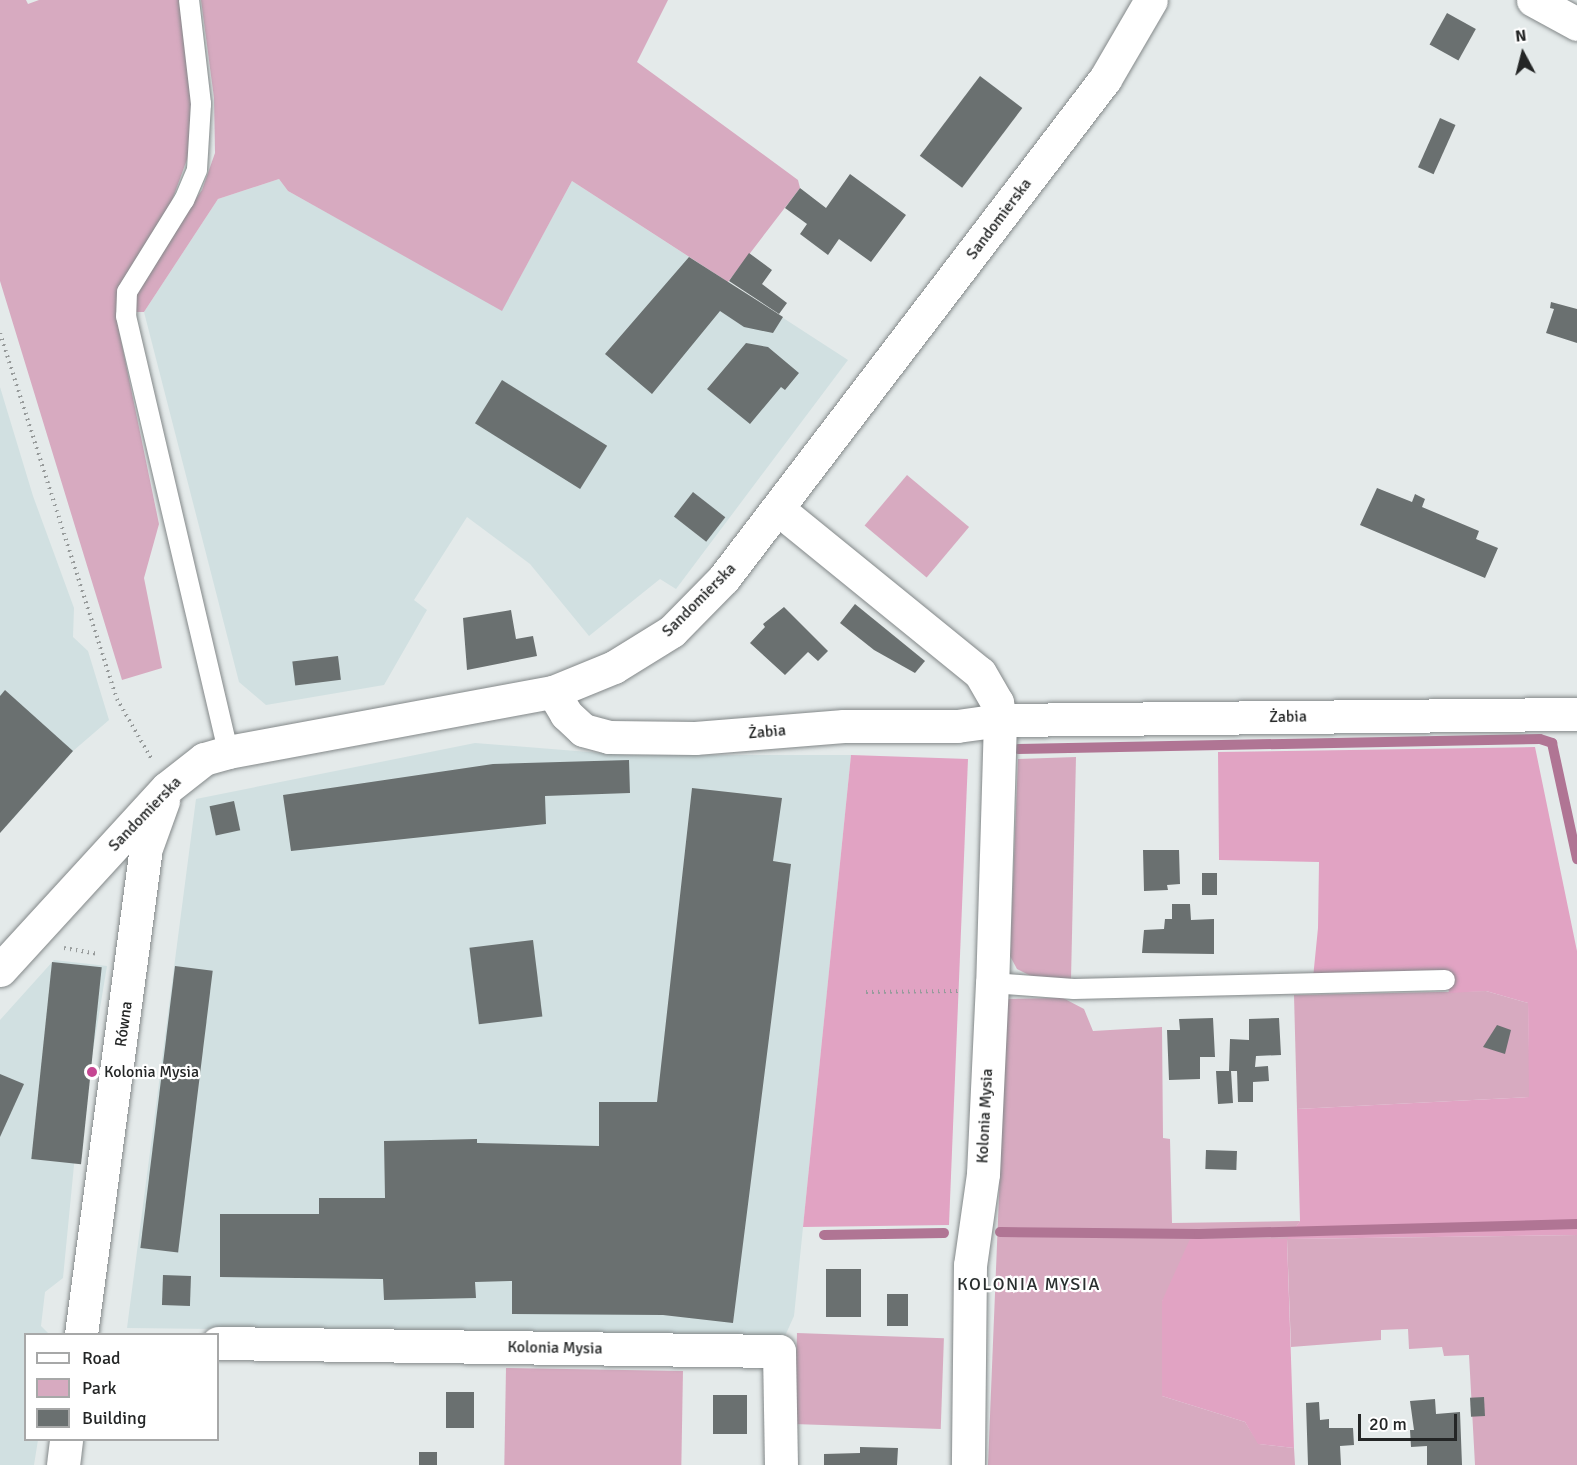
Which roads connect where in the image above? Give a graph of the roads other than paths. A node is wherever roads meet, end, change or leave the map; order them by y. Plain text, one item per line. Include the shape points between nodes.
1 (189, 0) edge
2 (1151, 0) edge
3 (1533, 0) edge
4 (1577, 24) edge
5 (778, 508) junction
6 (553, 692) junction
7 (1577, 714) edge
8 (1000, 720) junction
9 (228, 752) junction
10 (167, 788) junction
11 (0, 970) edge
12 (1445, 980) dead end
13 (992, 983) junction
14 (81, 1333) edge
15 (219, 1343) edge
16 (66, 1441) edge
17 (63, 1465) edge
18 (781, 1465) edge
19 (968, 1465) edge

1 - 9 lane via 201,104 197,170 184,200 127,292 126,316
2 - 5 street, Sandomierska via 1105,79
3 - 4 street
5 - 6 street, Sandomierska via 724,578 672,631 614,667
5 - 8 street via 980,673 997,702
6 - 8 street, Żabia via 566,714 583,730 609,737 695,738 844,726 957,726
6 - 9 street, Sandomierska
7 - 8 street, Żabia
8 - 13 street, Kolonia Mysia
9 - 10 street, Sandomierska via 204,759
10 - 11 street, Sandomierska
10 - 14 street, Równa via 146,848
12 - 13 lane via 1074,989
13 - 19 street, Kolonia Mysia via 983,1174 970,1265
15 - 18 street, Kolonia Mysia via 779,1352
16 - 17 street

